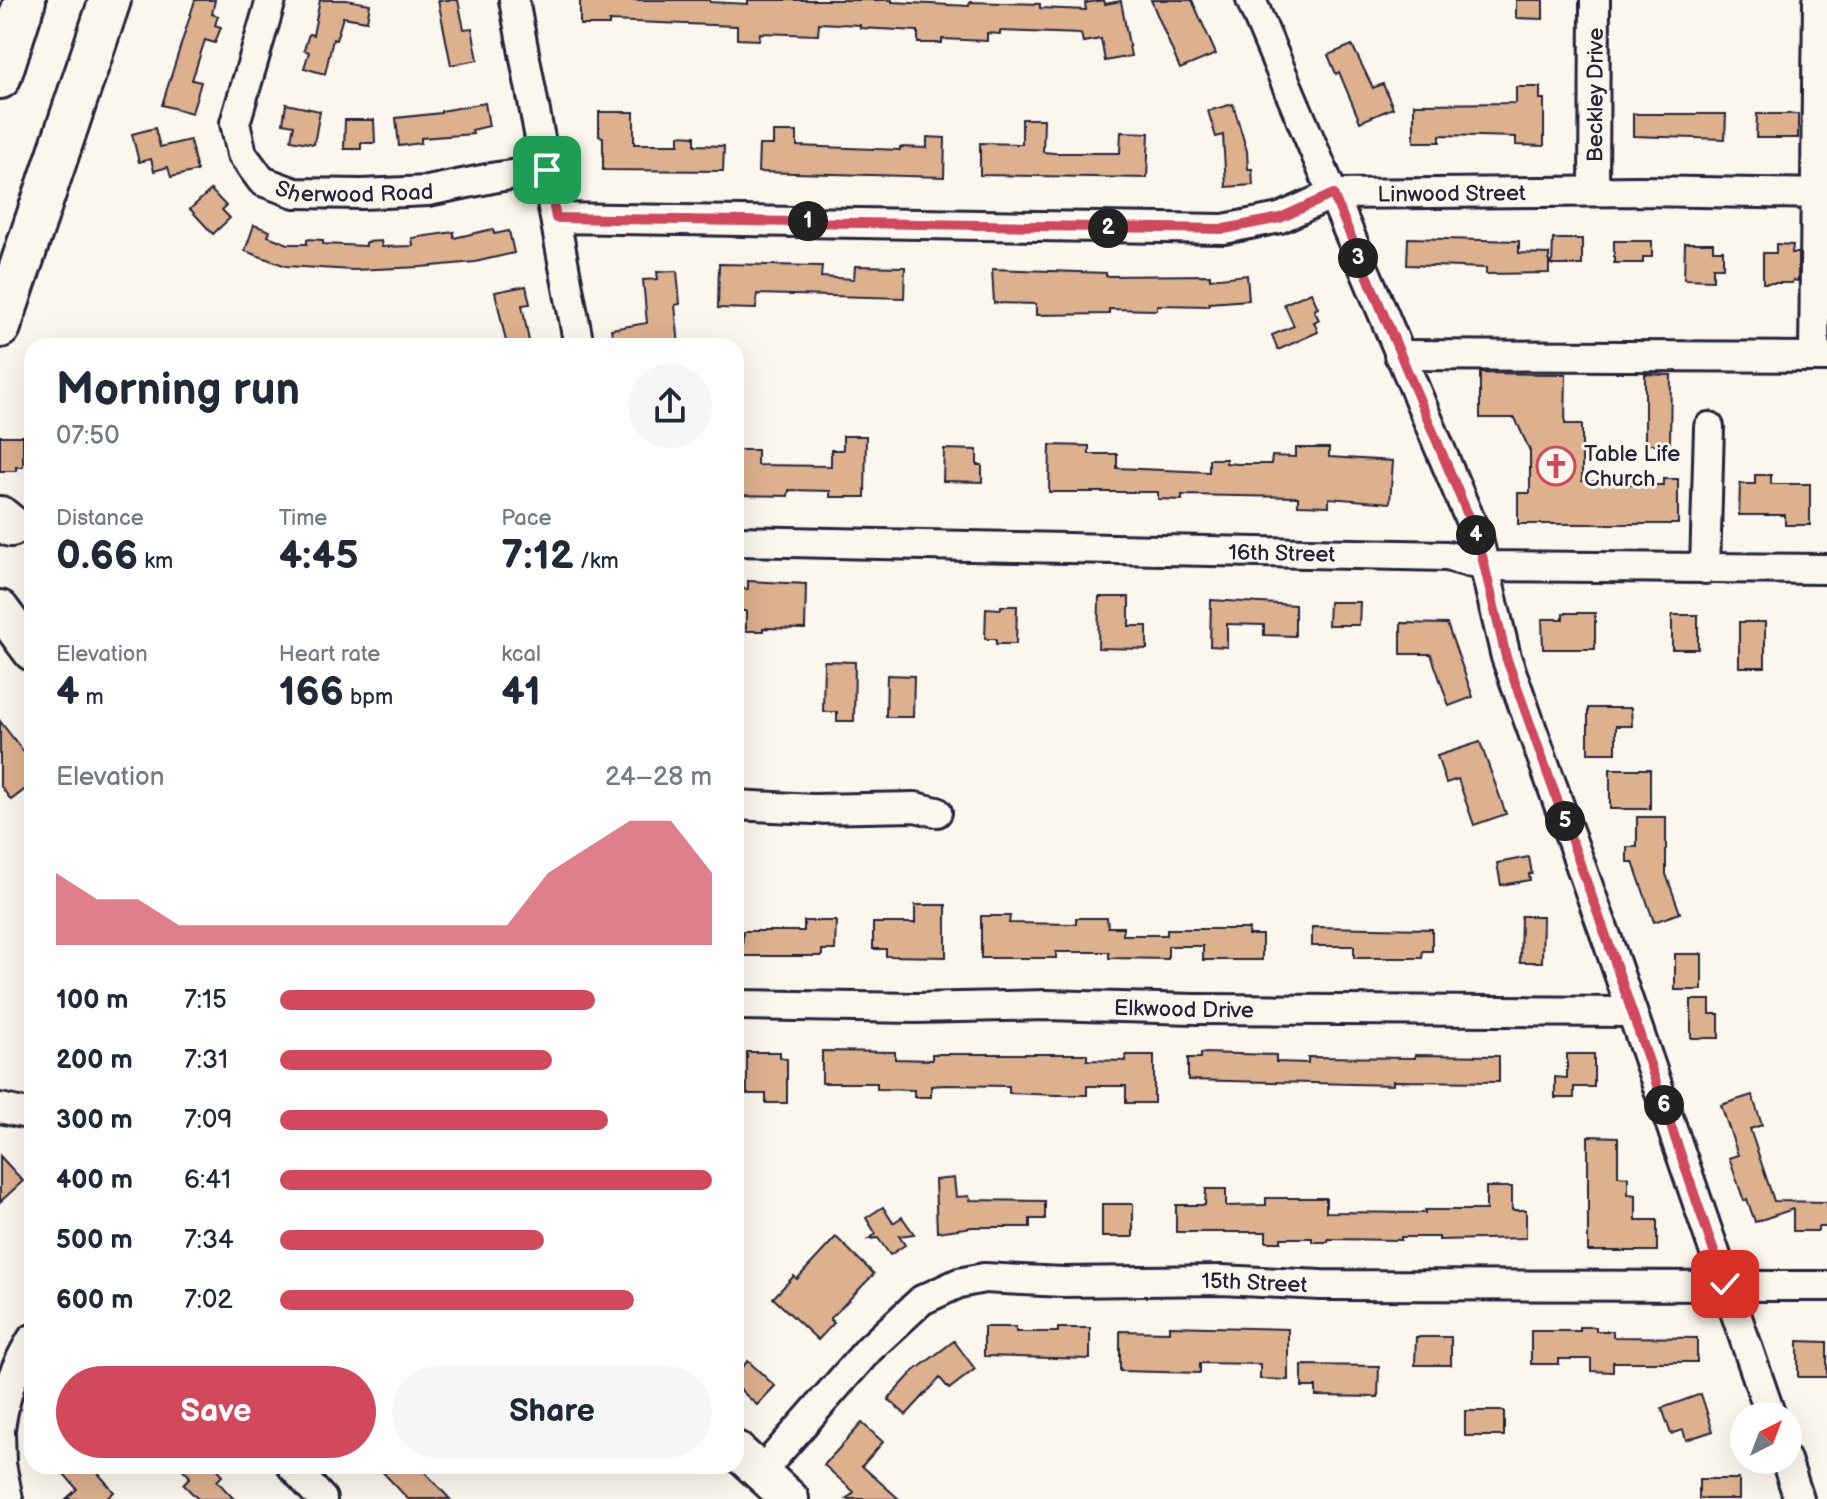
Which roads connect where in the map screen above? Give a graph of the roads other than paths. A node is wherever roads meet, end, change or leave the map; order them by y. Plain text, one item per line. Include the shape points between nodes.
1 (25, 0) edge
2 (110, 0) edge
3 (271, 0) edge
4 (514, 0) edge
5 (1251, 0) edge
6 (1595, 0) edge
7 (1818, 0) edge
8 (0, 78) edge
9 (547, 170) junction
10 (1594, 191) junction
11 (1333, 194) junction
12 (1821, 194) edge
13 (556, 218) junction
14 (0, 327) edge
15 (578, 338) edge
16 (1399, 355) junction
17 (1821, 356) edge
18 (1709, 427) dead end
19 (744, 541) edge
20 (1484, 566) junction
21 (1705, 569) junction
22 (1827, 569) edge
23 (0, 609) edge
24 (24, 641) edge
25 (744, 805) edge
26 (937, 812) dead end
27 (744, 1005) edge
28 (1632, 1012) junction
29 (0, 1108) edge
30 (24, 1113) edge
31 (1725, 1284) junction
32 (1827, 1286) edge
33 (24, 1353) edge
34 (1766, 1402) edge
35 (0, 1431) edge
36 (748, 1461) edge
37 (299, 1474) edge
38 (1791, 1474) edge
39 (8, 1499) edge
40 (322, 1499) edge
41 (790, 1499) edge
42 (1799, 1499) edge

1 - 8 highway
2 - 14 highway
3 - 9 street, Sherwood Road via 235,123 242,154 262,181 295,193 362,194 428,191
4 - 9 street
5 - 11 street
6 - 10 street, Beckley Drive
7 - 12 street
9 - 13 street
10 - 11 street, Linwood Street
10 - 12 street, Linwood Street
11 - 13 street, Linwood Street via 1280,218 1224,229
11 - 16 street
12 - 17 street
13 - 15 street
16 - 17 street
16 - 20 street via 1476,534
18 - 21 street
19 - 20 street, 16th Street via 1447,556
20 - 21 street, 16th Street
20 - 28 street via 1506,657
21 - 22 street, 16th Street
23 - 24 main road
25 - 26 street via 915,807
27 - 28 street, Elkwood Drive
28 - 31 street
29 - 30 street
31 - 32 street, 15th Street
31 - 34 street
31 - 36 street, 15th Street via 1321,1285 984,1278 922,1300
33 - 35 street via 5,1395
35 - 39 street
36 - 41 main road
37 - 40 street
38 - 42 street

